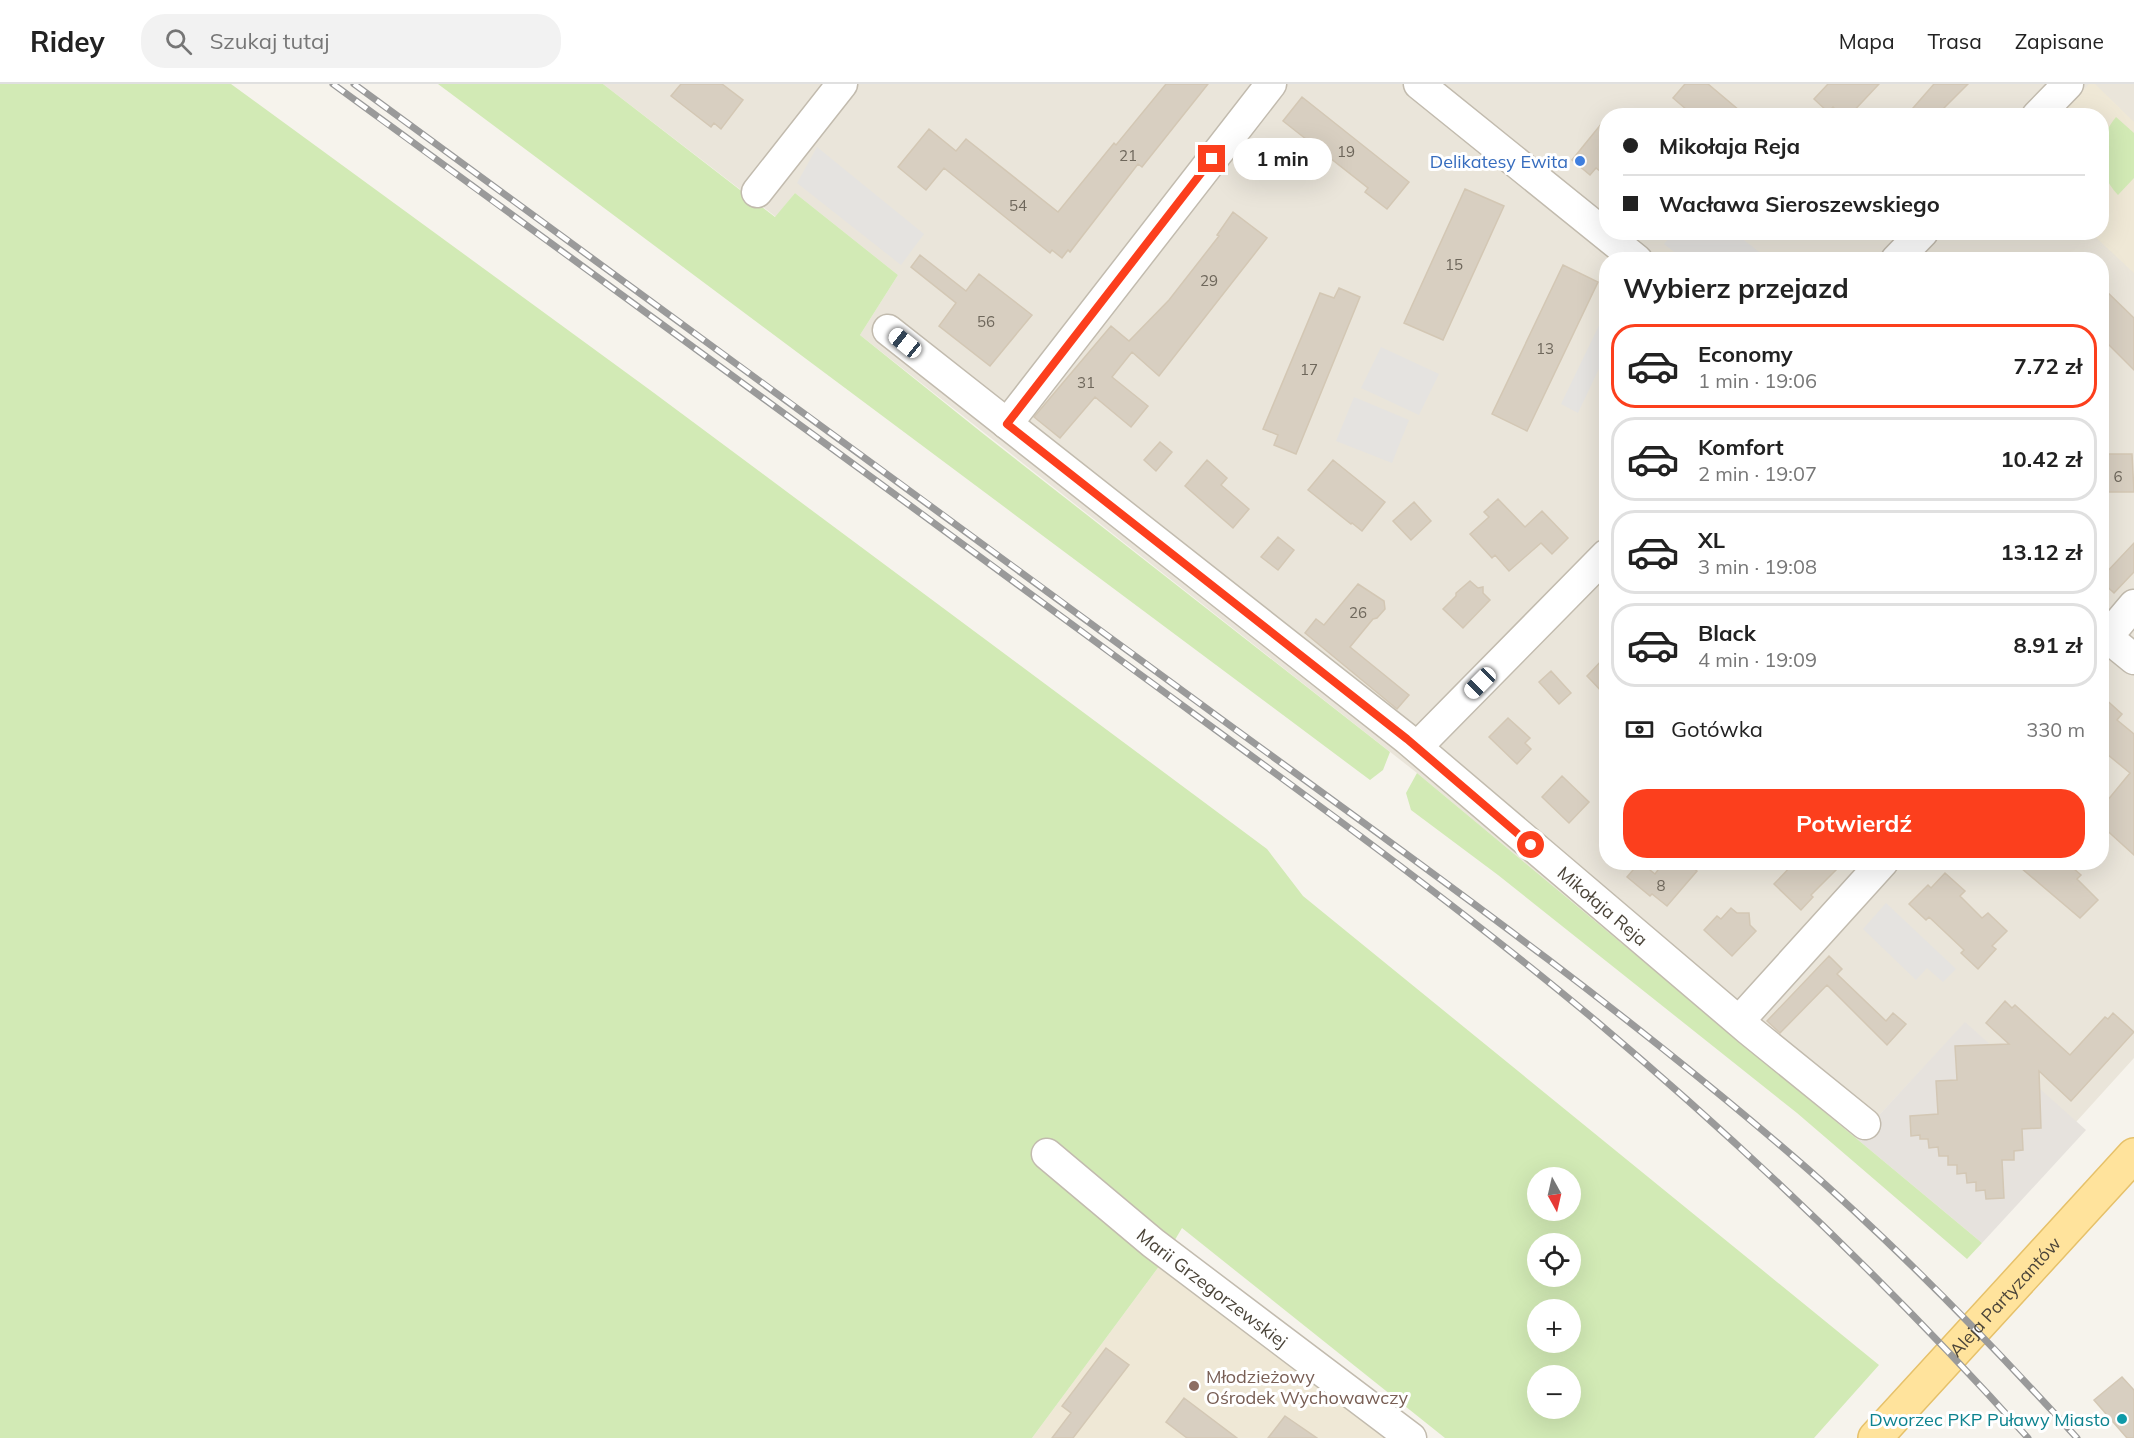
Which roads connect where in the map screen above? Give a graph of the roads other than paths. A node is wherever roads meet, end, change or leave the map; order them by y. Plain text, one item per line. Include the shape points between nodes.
1 (842, 84) edge
2 (1271, 84) edge
3 (1419, 84) edge
4 (2068, 84) edge
5 (2045, 108) edge
6 (758, 192) dead end
7 (1599, 229) edge
8 (1612, 240) edge
9 (1915, 240) edge
10 (1627, 252) edge
11 (1904, 252) edge
12 (888, 330) dead end
13 (1007, 424) junction
14 (1599, 562) edge
15 (2134, 605) edge
16 (2109, 630) edge
17 (2109, 639) edge
18 (2134, 659) edge
19 (1417, 747) junction
20 (1876, 870) edge
21 (1739, 1021) junction
22 (1865, 1124) dead end
23 (1047, 1154) dead end
24 (2134, 1155) edge
25 (1411, 1438) edge
26 (1875, 1438) edge

1 - 6 street
2 - 13 street
3 - 7 street
4 - 5 street
8 - 10 street
9 - 11 street
12 - 13 street, Mikołaja Reja
13 - 19 street, Mikołaja Reja
14 - 19 street
15 - 16 street
17 - 18 street
19 - 21 street, Mikołaja Reja
20 - 21 street
21 - 22 street, Mikołaja Reja
23 - 25 street, Marii Grzegorzewskiej via 1153,1243
24 - 26 main road, Aleja Partyzantów

